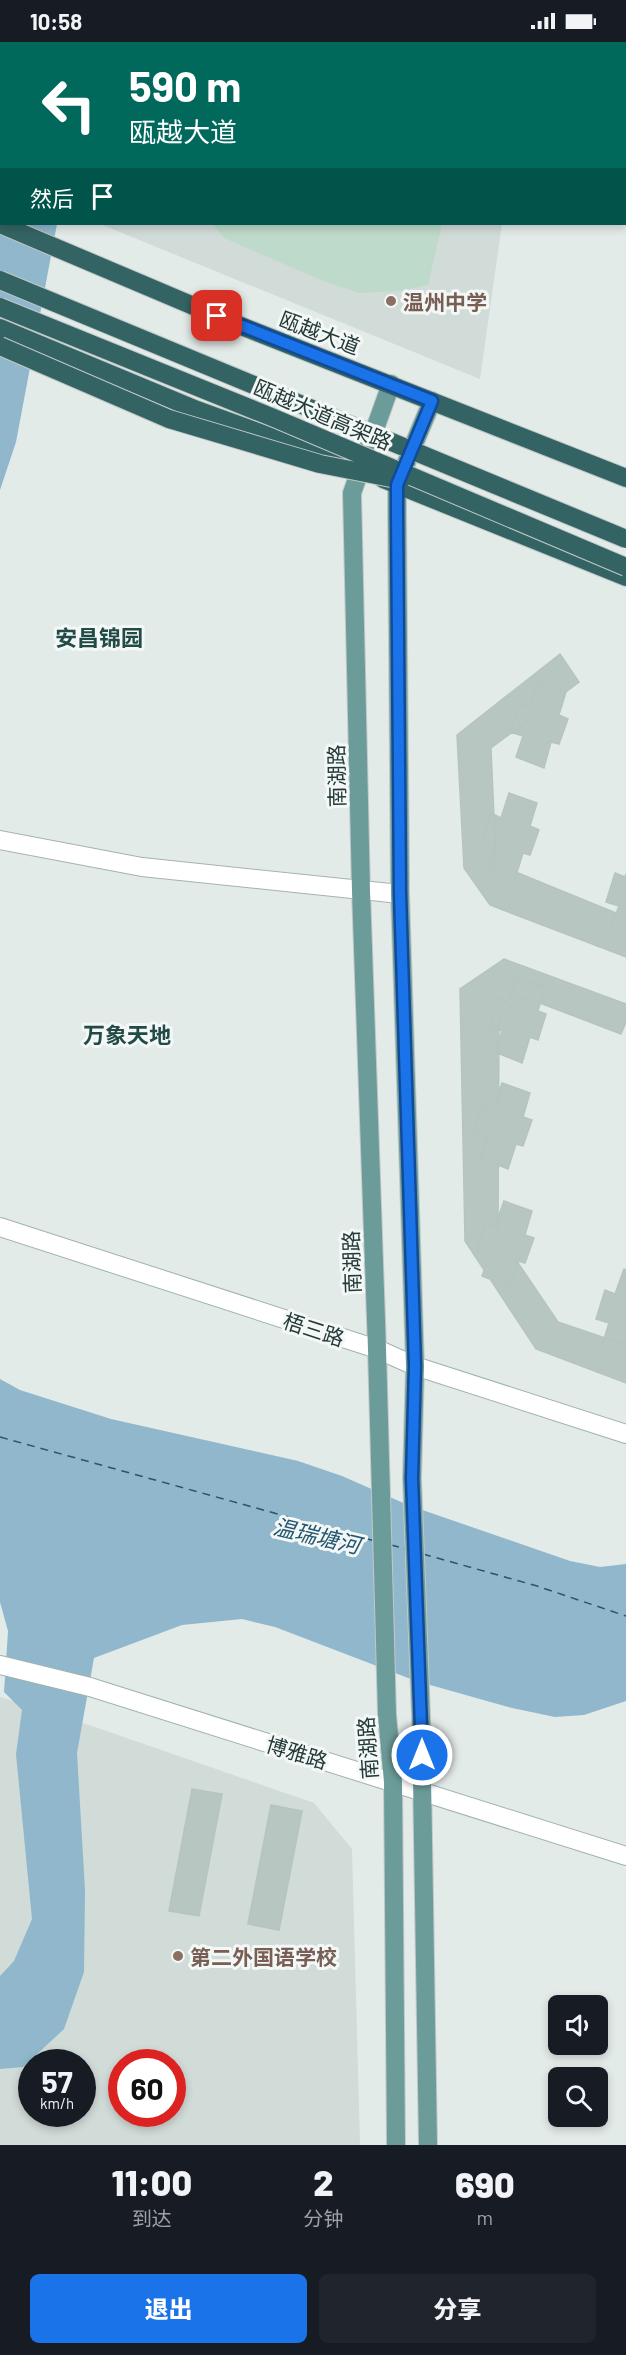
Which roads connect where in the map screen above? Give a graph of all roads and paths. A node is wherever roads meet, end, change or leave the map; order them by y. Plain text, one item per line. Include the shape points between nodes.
1 (3, 225) edge
2 (0, 280) edge
3 (0, 307) edge
4 (0, 328) edge
5 (0, 346) edge
6 (391, 384) junction
7 (432, 401) junction
8 (361, 469) junction
9 (626, 478) edge
10 (397, 485) junction
11 (442, 489) junction
12 (626, 539) edge
13 (626, 567) edge
14 (626, 577) edge
15 (0, 840) edge
16 (361, 891) junction
17 (400, 894) junction
18 (0, 1227) edge
19 (377, 1350) junction
20 (415, 1366) junction
21 (626, 1434) edge
22 (3, 1665) edge
23 (393, 1782) junction
24 (422, 1792) junction
25 (626, 1857) edge
26 (396, 2145) edge
27 (428, 2145) edge

1 - 6 highway, 瓯越大道 via 236,324
2 - 12 highway, 瓯越大道高架路, bridge
3 - 11 highway, 瓯越大道高架路, bridge
4 - 8 highway via 197,410
5 - 11 highway, bridge via 169,419 320,464
6 - 7 highway, 瓯越大道
6 - 8 main road, 南湖路
7 - 9 highway, 瓯越大道
7 - 10 main road
8 - 10 highway
8 - 16 main road, 南湖路 via 352,492
10 - 14 highway
10 - 17 main road
11 - 13 highway, 瓯越大道高架路, bridge
15 - 16 street via 141,867
16 - 17 street
16 - 19 main road, 南湖路
17 - 20 main road
18 - 19 street, 梧三路
19 - 20 street, 梧三路
19 - 23 main road, 南湖路 via 387,1714
20 - 21 street, 梧三路
20 - 24 main road via 412,1478
22 - 23 street, 博雅路
23 - 24 street, 博雅路
23 - 26 main road, 南湖路
24 - 25 street, 博雅路
24 - 27 main road

